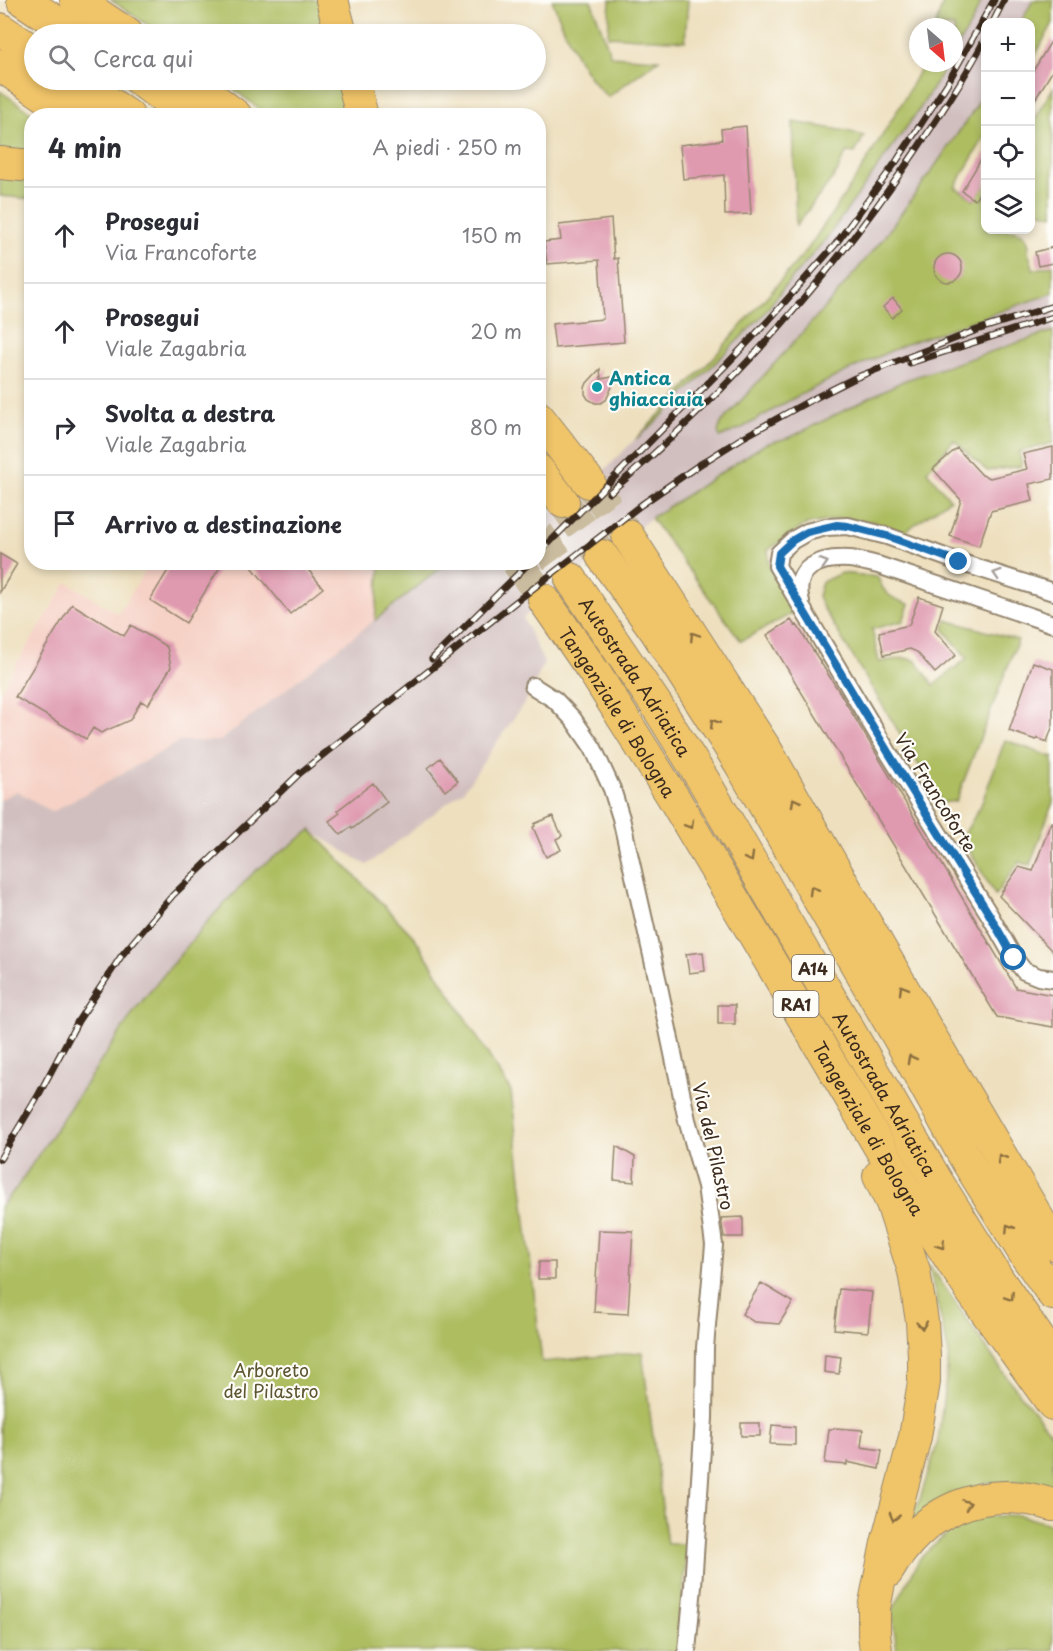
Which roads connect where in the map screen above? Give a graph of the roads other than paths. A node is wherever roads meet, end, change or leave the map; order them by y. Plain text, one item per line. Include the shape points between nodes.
1 (23, 0) edge
2 (76, 0) edge
3 (332, 0) edge
4 (59, 24) edge
5 (112, 24) edge
6 (338, 24) edge
7 (0, 29) edge
8 (24, 45) edge
9 (0, 65) edge
10 (24, 81) edge
11 (37, 90) edge
12 (90, 90) edge
13 (153, 90) edge
14 (202, 90) edge
15 (356, 90) edge
16 (63, 108) edge
17 (116, 108) edge
18 (177, 108) edge
19 (226, 108) edge
20 (360, 108) edge
21 (0, 163) edge
22 (24, 165) edge
23 (546, 416) edge
24 (546, 427) edge
25 (546, 480) edge
26 (563, 502) tunnel mouth
27 (628, 536) tunnel mouth
28 (602, 555) tunnel mouth
29 (571, 579) tunnel mouth
30 (1053, 592) edge
31 (544, 600) tunnel mouth
32 (802, 606) junction
33 (1053, 624) edge
34 (533, 686) dead end
35 (1053, 979) edge
36 (815, 1036) junction
37 (1053, 1244) edge
38 (1053, 1294) edge
39 (1053, 1359) edge
40 (1053, 1404) edge
41 (1053, 1505) edge
42 (880, 1584) junction
43 (687, 1651) edge
44 (876, 1651) edge

1 - 4 highway
2 - 5 highway
3 - 6 highway
7 - 8 highway
9 - 10 highway
11 - 16 highway
12 - 17 highway
13 - 18 highway
14 - 19 highway
15 - 20 highway
21 - 22 highway
23 - 24 highway via 586,477
25 - 26 highway
37 -> 27 highway via 766,750
38 -> 28 highway, Autostrada Adriatica / A14 via 967,1161 740,763
29 -> 39 highway, Autostrada Adriatica / A14 via 705,783 936,1180
30 -> 32 street, Via Francoforte via 887,536 837,525 807,532 779,553 777,566
31 -> 36 highway, Tangenziale di Bologna / RA1 via 673,797
32 -> 33 street via 798,591 807,569 829,560 851,559
32 - 35 street, Via Francoforte via 1014,958 1024,971
34 - 43 street, Via del Pilastro via 555,700 573,719 593,748 612,789 687,1120 706,1186 714,1245
36 -> 40 highway, Tangenziale di Bologna / RA1 via 916,1206
36 -> 42 highway via 892,1203 914,1271 922,1321 924,1382 920,1411
42 -> 41 highway via 911,1538 951,1509 993,1497 1019,1497
42 - 44 highway via 874,1608

